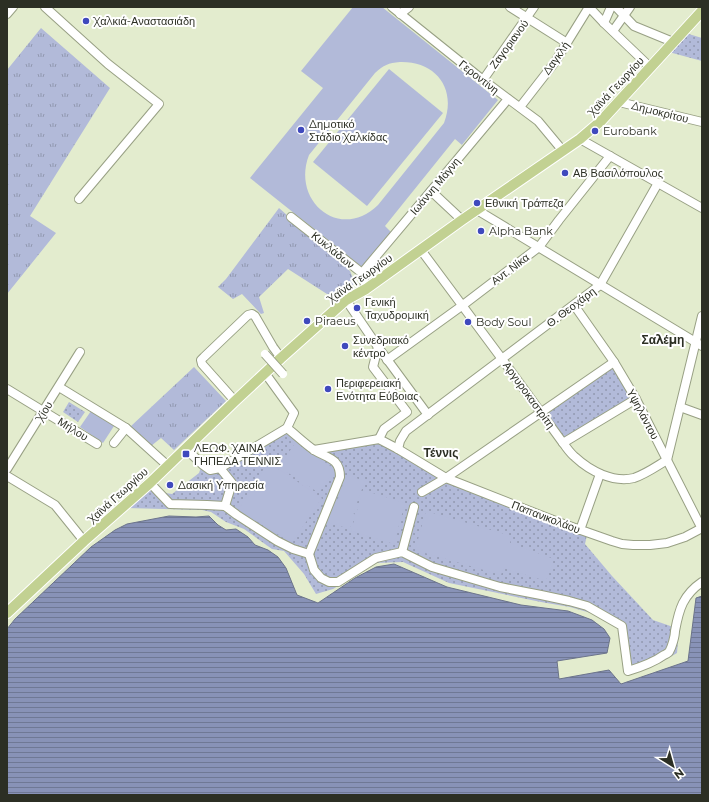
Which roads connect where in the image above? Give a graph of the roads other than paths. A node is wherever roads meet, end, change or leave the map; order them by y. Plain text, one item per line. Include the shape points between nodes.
1 (13, 7) edge
2 (45, 7) edge
3 (392, 7) edge
4 (409, 7) edge
5 (510, 7) edge
6 (534, 7) edge
7 (589, 7) edge
8 (610, 7) edge
9 (616, 7) edge
10 (630, 7) edge
11 (702, 11) edge
12 (7, 14) edge
13 (400, 14) junction
14 (624, 16) junction
15 (527, 18) junction
16 (604, 23) junction
17 (613, 31) junction
18 (673, 42) junction
19 (567, 43) junction
20 (650, 67) junction
21 (482, 80) junction
22 (508, 98) junction
23 (619, 102) junction
24 (520, 107) junction
25 (702, 122) edge
26 (580, 139) junction
27 (563, 150) junction
28 (610, 156) junction
29 (658, 183) junction
30 (431, 191) junction
31 (79, 199) dead end
32 (702, 208) edge
33 (477, 210) junction
34 (292, 217) dead end
35 (462, 220) junction
36 (539, 247) junction
37 (421, 250) junction
38 (362, 273) junction
39 (600, 285) junction
40 (366, 289) junction
41 (346, 300) junction
42 (463, 305) junction
43 (574, 305) junction
44 (702, 316) edge
45 (699, 344) edge
46 (378, 347) junction
47 (80, 352) dead end
48 (265, 354) dead end
49 (281, 358) junction
50 (502, 359) junction
51 (387, 360) junction
52 (614, 362) junction
53 (265, 373) junction
54 (288, 374) dead end
55 (59, 388) junction
56 (7, 389) edge
57 (636, 399) junction
58 (235, 401) junction
59 (680, 407) junction
60 (44, 411) junction
61 (541, 412) junction
62 (428, 415) junction
63 (702, 415) edge
64 (126, 428) junction
65 (287, 428) junction
66 (379, 439) junction
67 (114, 443) dead end
68 (563, 443) junction
69 (97, 444) dead end
70 (186, 449) junction
71 (398, 449) junction
72 (314, 450) junction
73 (667, 460) junction
74 (168, 466) junction
75 (220, 468) junction
76 (7, 469) edge
77 (600, 474) junction
78 (7, 476) edge
79 (446, 478) junction
80 (150, 483) junction
81 (422, 492) dead end
82 (225, 506) junction
83 (414, 507) dead end
84 (702, 529) edge
85 (580, 530) junction
86 (84, 541) junction
87 (402, 552) junction
88 (309, 554) junction
89 (702, 582) edge
90 (7, 613) edge

1 - 12 street
2 - 31 street via 108,64 159,104
3 - 13 street, Γεροντίνη
4 - 13 street
5 - 15 street
6 - 15 street, Ζαγοριανού
7 - 16 street
7 - 19 street, Δαγκλή
8 - 16 street
9 - 14 street
10 - 14 street
11 - 18 main road, Χαϊνά Γεωργίου
13 - 21 street, Γεροντίνη
14 - 17 street
14 - 18 street via 634,26
15 - 19 street
15 - 21 street, Ζαγοριανού
16 - 17 street
17 - 20 street
18 - 20 main road, Χαϊνά Γεωργίου
19 - 24 street, Δαγκλή
20 - 23 main road, Χαϊνά Γεωργίου
21 - 22 street, Γεροντίνη
22 - 24 street, Γεροντίνη
22 - 30 street, Ιωάννη Μὰγνη
23 - 25 street, Δημοκρίτου
23 - 26 main road, Χαϊνά Γεωργίου
24 - 27 street, Γεροντίνη via 538,121
26 - 27 main road, Χαϊνά Γεωργίου
26 - 28 street
27 - 33 main road, Χαϊνά Γεωργίου
28 - 29 street
28 - 36 street, Αντ. Νίκα
29 - 32 street
29 - 39 street, Θ. Θεοχάρη
30 - 35 street
30 - 38 street, Ιωάννη Μὰγνη
33 - 35 main road, Χαϊνά Γεωργίου
33 - 36 street
34 - 38 street, Κυκλάδων
35 - 37 main road, Χαϊνά Γεωργίου
36 - 39 street
36 - 42 street, Αντ. Νίκα
37 - 40 main road, Χαϊνά Γεωργίου
37 - 42 street, Αργυροκαστρίτη
38 - 40 street, Κυκλάδων
39 - 43 street, Θ. Θεοχάρη
39 - 45 street
40 - 41 main road, Χαϊνά Γεωργίου
41 - 46 street
41 - 49 main road, Χαϊνά Γεωργίου
42 - 50 street, Αργυροκαστρίτη
42 - 51 street, Αντ. Νίκα
43 - 50 street, Θ. Θεοχάρη
43 - 52 street, Υψηλάντου
44 - 45 street
45 - 59 street
46 - 51 street
46 - 66 street via 373,367 407,412 384,429
47 - 55 street, Χίου
48 - 54 street, bridge via 282,374 285,371
49 - 53 main road, Χαϊνά Γεωργίου
49 - 58 street via 255,316 248,315 202,360 202,364
50 - 61 street, Αργυροκαστρίτη
50 - 62 street, Θ. Θεοχάρη
51 - 62 street
52 - 57 street, Υψηλάντου
52 - 61 street
53 - 58 main road, Χαϊνά Γεωργίου
53 - 65 street via 294,413
55 - 60 street, Χίου
55 - 64 street
56 - 60 street, Μήλου
57 - 68 street
57 - 73 street, Υψηλάντου
58 - 70 main road, Χαϊνά Γεωργίου
59 - 63 street
59 - 73 street
60 - 69 street, Μήλου
60 - 76 street, Χίου
61 - 68 street, Αργυροκαστρίτη
61 - 79 street
62 - 71 street, Θ. Θεοχάρη via 404,434
64 - 67 street
64 - 74 street
65 - 72 street
65 - 75 street
66 - 71 street, Παπανικολάου
66 - 72 street
68 - 77 street, Αργυροκαστρίτη via 574,456
70 - 74 main road, Χαϊνά Γεωργίου
70 - 75 street via 210,470
71 - 79 street, Παπανικολάου
72 - 88 street via 331,458 340,470 340,477
73 - 77 street, Αργυροκαστρίτη via 633,478 614,478
73 - 84 street, Υψηλάντου
74 - 80 main road, Χαϊνά Γεωργίου
75 - 82 street via 232,483
77 - 85 street
78 - 86 street via 55,505
79 - 81 street
79 - 85 street, Παπανικολάου
80 - 82 street via 170,504
80 - 86 main road, Χαϊνά Γεωργίου
82 - 88 street via 277,541
83 - 87 street
84 - 85 street, Παπανικολάου via 685,537 650,545 612,542
86 - 90 main road, Χαϊνά Γεωργίου
87 - 88 street via 376,558 338,582 329,582 321,578 314,570
87 - 89 street via 432,566 500,587 587,606 622,626 628,671 656,661 669,652 684,599

